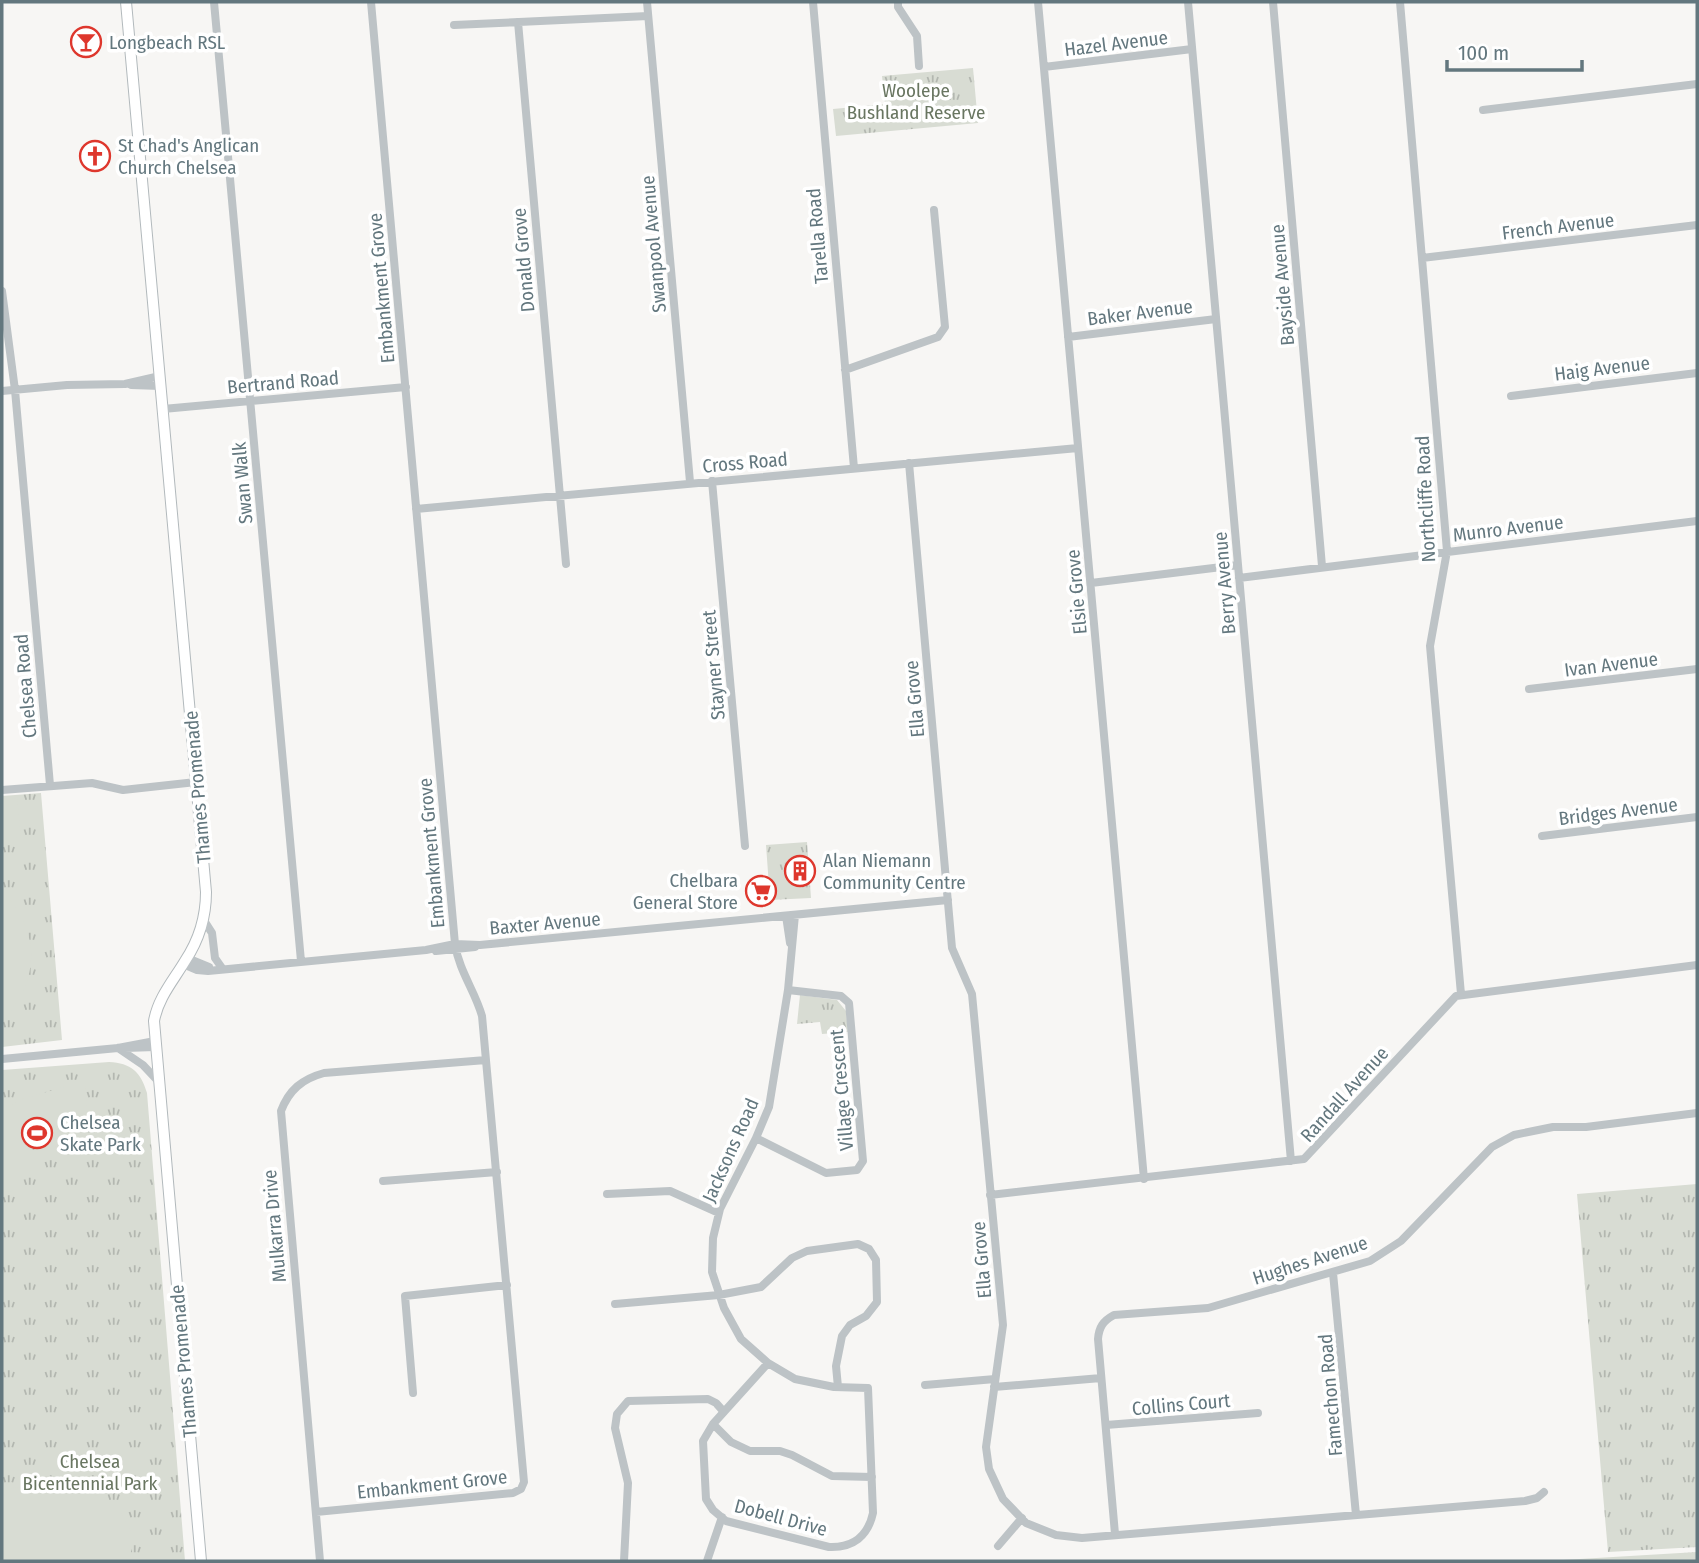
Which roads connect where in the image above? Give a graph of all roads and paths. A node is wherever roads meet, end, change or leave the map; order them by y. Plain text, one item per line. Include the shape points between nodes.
1 (126, 2) edge
2 (214, 2) edge
3 (371, 2) edge
4 (647, 2) edge
5 (813, 2) edge
6 (898, 2) edge
7 (1038, 2) edge
8 (1188, 2) edge
9 (1273, 2) edge
10 (1400, 2) edge
11 (648, 16) junction
12 (518, 22) junction
13 (454, 24) dead end
14 (1192, 49) junction
15 (919, 66) dead end
16 (1044, 67) junction
17 (1697, 83) edge
18 (1483, 110) dead end
19 (934, 210) dead end
20 (1697, 225) edge
21 (1422, 258) junction
22 (2, 291) edge
23 (1216, 319) junction
24 (1068, 337) junction
25 (845, 370) junction
26 (1697, 373) edge
27 (160, 381) junction
28 (406, 387) junction
29 (15, 390) junction
30 (2, 391) edge
31 (1511, 396) dead end
32 (250, 401) junction
33 (163, 409) junction
34 (1078, 448) junction
35 (909, 463) junction
36 (854, 468) junction
37 (712, 481) junction
38 (690, 482) junction
39 (560, 495) junction
40 (416, 509) junction
41 (1697, 521) edge
42 (1447, 551) junction
43 (566, 564) dead end
44 (1238, 565) junction
45 (1322, 566) junction
46 (1239, 578) junction
47 (1091, 583) junction
48 (1697, 669) edge
49 (1529, 689) dead end
50 (197, 782) junction
51 (50, 785) junction
52 (2, 790) edge
53 (1697, 817) edge
54 (1542, 836) dead end
55 (745, 846) dead end
56 (948, 900) junction
57 (791, 916) junction
58 (203, 919) junction
59 (456, 947) junction
60 (185, 961) junction
61 (301, 961) junction
62 (1697, 965) edge
63 (222, 968) junction
64 (788, 990) junction
65 (1461, 994) junction
66 (155, 1044) junction
67 (118, 1048) junction
68 (2, 1059) edge
69 (486, 1060) junction
70 (158, 1081) junction
71 (1697, 1113) edge
72 (756, 1138) junction
73 (1291, 1161) junction
74 (496, 1172) junction
75 (1144, 1179) junction
76 (383, 1181) dead end
77 (607, 1194) dead end
78 (990, 1195) junction
79 (719, 1213) junction
80 (1334, 1273) junction
81 (507, 1285) junction
82 (719, 1295) junction
83 (615, 1304) dead end
84 (768, 1363) junction
85 (1101, 1378) junction
86 (995, 1383) junction
87 (925, 1385) dead end
88 (838, 1387) junction
89 (868, 1388) joint
90 (412, 1393) dead end
91 (724, 1412) junction
92 (1258, 1413) dead end
93 (713, 1424) junction
94 (1106, 1425) junction
95 (872, 1477) junction
96 (521, 1489) junction
97 (1544, 1492) dead end
98 (529, 1495) dead end
99 (316, 1512) junction
100 (1356, 1515) junction
101 (722, 1517) junction
102 (1022, 1518) junction
103 (1115, 1534) junction
104 (998, 1546) dead end
105 (201, 1561) edge
106 (320, 1561) edge
107 (624, 1561) edge
108 (707, 1561) edge

1 - 27 main road, Thames Promenade
2 - 32 street, Swan Walk
3 - 28 street, Embankment Grove
4 - 11 street, Swanpool Avenue
5 - 25 street, Tarella Road
6 - 15 street via 917,36
7 - 16 street, Elsie Grove
8 - 14 street, Berry Avenue
9 - 45 street, Bayside Avenue
10 - 21 street, Northcliffe Road
11 - 12 street
11 - 38 street, Swanpool Avenue
12 - 13 street
12 - 39 street, Donald Grove
14 - 16 street, Hazel Avenue
14 - 23 street, Berry Avenue
16 - 24 street, Elsie Grove
17 - 18 street
19 - 25 street via 945,327 937,337
20 - 21 street, French Avenue
21 - 42 street, Northcliffe Road
22 - 29 street, Chelsea Road
23 - 24 street, Baker Avenue
23 - 44 street, Berry Avenue
24 - 34 street, Elsie Grove
25 - 36 street, Tarella Road
26 - 31 street, Haig Avenue
27 - 29 street
27 - 33 main road, Thames Promenade
28 - 32 street, Bertrand Road
28 - 40 street, Embankment Grove
29 - 30 street
29 - 51 street, Chelsea Road
32 - 33 street, Bertrand Road
32 - 61 street, Swan Walk
33 - 50 main road, Thames Promenade
34 - 35 street, Cross Road
34 - 47 street, Elsie Grove
35 - 36 street, Cross Road
35 - 56 street, Ella Grove
36 - 37 street, Cross Road
37 - 38 street, Cross Road
37 - 55 street, Stayner Street
38 - 39 street, Cross Road
39 - 40 street, Cross Road
39 - 43 street, Donald Grove
40 - 59 street, Embankment Grove
41 - 42 street, Munro Avenue
42 - 45 street, Munro Avenue
42 - 65 street, Northcliffe Road via 1430,646
44 - 46 street, Berry Avenue
44 - 47 street
45 - 46 street, Munro Avenue
46 - 73 street, Berry Avenue
47 - 75 street, Elsie Grove
48 - 49 street, Ivan Avenue
50 - 51 street via 123,790 92,783
50 - 58 main road, Thames Promenade via 206,892
51 - 52 street
53 - 54 street, Bridges Avenue
56 - 57 street, Baxter Avenue
56 - 78 street, Ella Grove via 952,948 972,995
57 - 59 street, Baxter Avenue
57 - 64 street, Jacksons Road
58 - 60 main road, Thames Promenade
58 - 63 street via 212,931 215,958
59 - 61 street, Baxter Avenue
59 - 69 street, Embankment Grove via 458,963 482,1016
60 - 63 street, Baxter Avenue via 203,971
60 - 66 main road, Thames Promenade via 158,1005
61 - 63 street, Baxter Avenue
62 - 65 street
64 - 72 street, Jacksons Road via 769,1107
64 - 72 street, Village Crescent via 841,996 849,1003 863,1161 857,1170 826,1173
65 - 73 street, Randall Avenue via 1450,1000 1309,1156
66 - 67 street
66 - 70 main road, Thames Promenade
67 - 68 street
67 - 70 street
69 - 74 street, Embankment Grove
69 - 99 street, Mulkarra Drive via 324,1073 307,1078 286,1098 281,1111
70 - 105 main road, Thames Promenade
71 - 80 street, Hughes Avenue via 1553,1127 1507,1138 1485,1153 1401,1241 1370,1261
72 - 79 street, Jacksons Road
73 - 75 street, Randall Avenue
74 - 76 street
74 - 81 street, Embankment Grove
75 - 78 street, Randall Avenue
77 - 79 street via 670,1191
78 - 86 street, Ella Grove via 1003,1325
79 - 82 street, Jacksons Road via 712,1272
80 - 85 street, Hughes Avenue via 1208,1308 1114,1315 1098,1329
80 - 100 street, Famechon Road
81 - 90 street via 405,1296
81 - 96 street, Embankment Grove via 524,1477
82 - 83 street
82 - 84 street, Jacksons Road via 741,1339
82 - 88 street via 761,1287 792,1258 807,1251 858,1244 869,1249 876,1260 877,1302 842,1336 836,1366
84 - 88 street, Jacksons Road via 795,1378
84 - 91 street, Dobell Drive
85 - 86 street
85 - 94 street, Hughes Avenue
86 - 87 street
86 - 102 street, Ella Grove via 986,1447 989,1469 1003,1499
88 - 89 street, Jacksons Road
89 - 95 street, Dobell Drive
91 - 93 street, Dobell Drive
91 - 107 street via 708,1399 628,1401 617,1414 615,1428 628,1483
92 - 94 street, Collins Court
93 - 95 street via 731,1442 750,1451 780,1451 832,1476
93 - 101 street, Dobell Drive via 703,1441 706,1499
94 - 103 street, Hughes Avenue
95 - 101 street, Dobell Drive via 870,1525 860,1538 846,1545 826,1546
96 - 98 street
96 - 99 street, Embankment Grove
97 - 100 street, Ella Grove via 1525,1501
99 - 106 street, Mulkarra Drive
100 - 103 street, Ella Grove
101 - 108 street
102 - 103 street, Ella Grove via 1056,1535
102 - 104 street

